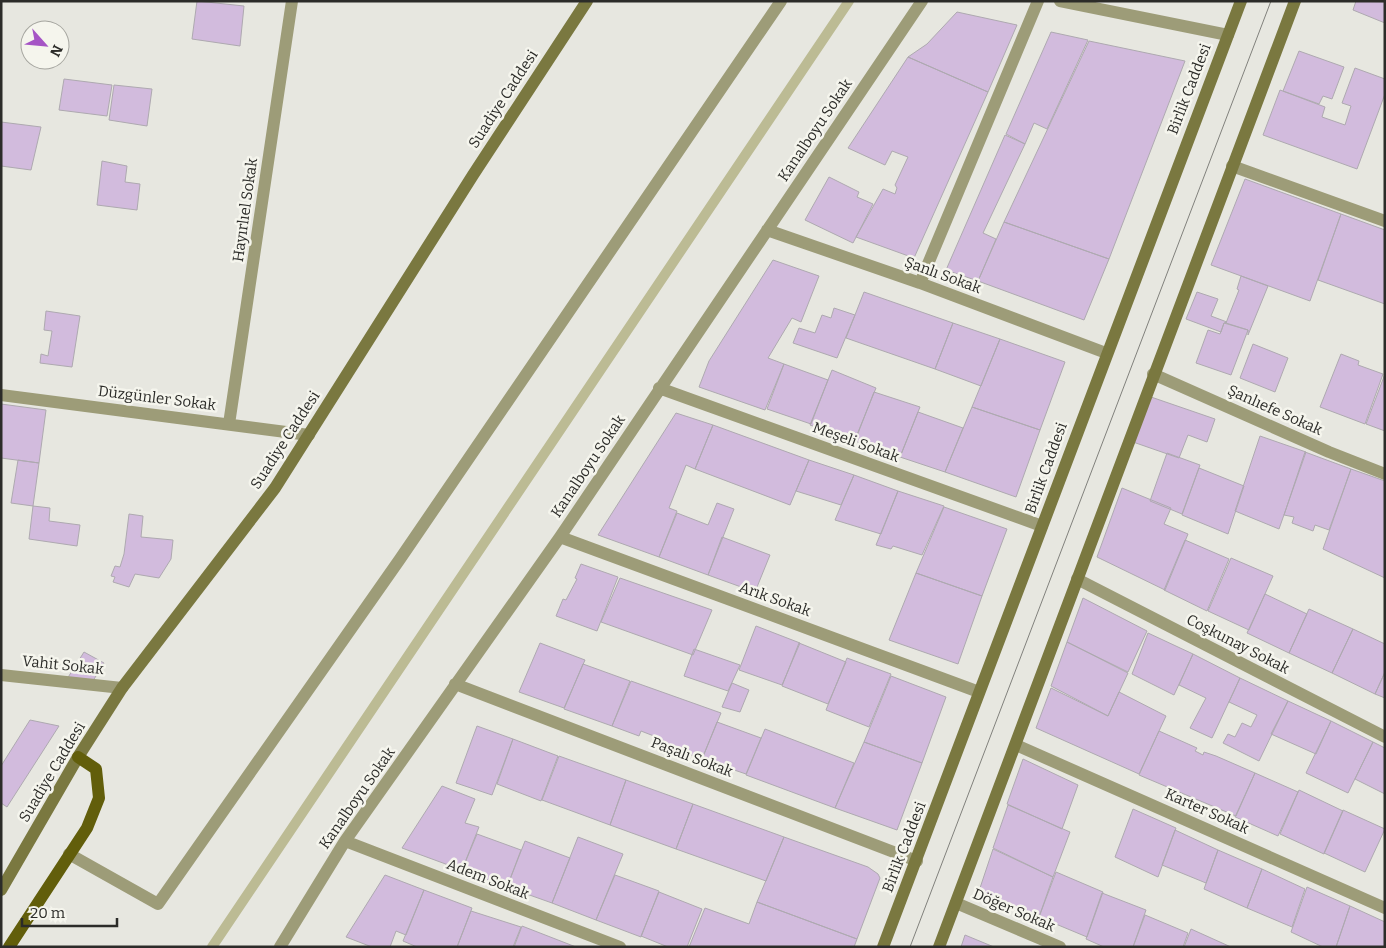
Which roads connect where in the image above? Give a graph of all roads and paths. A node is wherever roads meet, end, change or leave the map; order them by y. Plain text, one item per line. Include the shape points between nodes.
1 (292, 1) edge
2 (587, 1) edge
3 (781, 1) edge
4 (922, 1) edge
5 (1038, 1) edge
6 (1060, 1) edge
7 (1241, 1) edge
8 (1295, 1) edge
9 (1228, 34) junction
10 (1232, 166) junction
11 (1385, 221) edge
12 (767, 230) junction
13 (920, 283) junction
14 (1106, 353) junction
15 (1153, 374) junction
16 (659, 388) junction
17 (1, 395) edge
18 (230, 424) junction
19 (309, 435) junction
20 (1385, 474) edge
21 (1042, 526) junction
22 (560, 537) junction
23 (1077, 579) junction
24 (1, 675) edge
25 (455, 684) junction
26 (122, 688) junction
27 (979, 692) junction
28 (1385, 737) edge
29 (1016, 745) junction
30 (78, 757) junction
31 (344, 842) junction
32 (69, 854) junction
33 (917, 861) junction
34 (1, 890) edge
35 (956, 903) junction
36 (1385, 908) edge
37 (9, 947) edge
38 (280, 947) edge
39 (620, 947) edge
40 (883, 947) edge
41 (939, 947) edge
42 (1060, 947) edge

1 - 18 street, Hayırlıel Sokak
2 - 19 main road, Suadiye Caddesi
3 - 32 street via 400,560 158,904
4 - 12 street, Kanalboyu Sokak
5 - 13 street
6 - 9 street
7 - 9 main road, Birlik Caddesi
8 - 10 main road
9 - 14 main road, Birlik Caddesi
10 - 11 street
10 - 15 main road
12 - 13 street, Şanlı Sokak
12 - 16 street, Kanalboyu Sokak
13 - 14 street, Şanlı Sokak
14 - 21 main road, Birlik Caddesi
15 - 20 street, Şanlıefe Sokak
15 - 23 main road
16 - 21 street, Meşeli Sokak
16 - 22 street, Kanalboyu Sokak
17 - 18 street, Düzgünler Sokak
18 - 19 street, Düzgünler Sokak
19 - 26 main road, Suadiye Caddesi via 275,488
21 - 27 main road, Birlik Caddesi
22 - 25 street, Kanalboyu Sokak
22 - 27 street, Arık Sokak
23 - 28 street, Coşkunay Sokak
23 - 29 main road
24 - 26 street, Vahit Sokak
25 - 31 street, Kanalboyu Sokak
25 - 33 street, Paşalı Sokak
26 - 30 main road, Suadiye Caddesi
27 - 33 main road, Birlik Caddesi
29 - 35 main road
29 - 36 street, Karter Sokak
30 - 32 main road via 96,770 99,798 87,828
30 - 34 main road, Suadiye Caddesi
31 - 38 street, Kanalboyu Sokak
31 - 39 street, Adem Sokak
32 - 37 main road
33 - 40 main road, Birlik Caddesi
35 - 41 main road
35 - 42 street, Döğer Sokak

